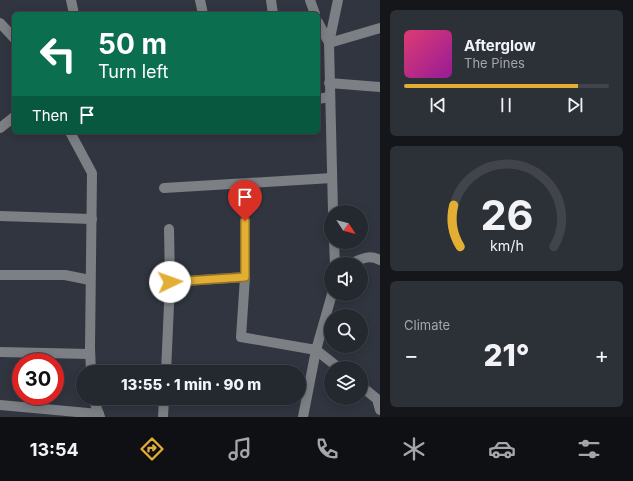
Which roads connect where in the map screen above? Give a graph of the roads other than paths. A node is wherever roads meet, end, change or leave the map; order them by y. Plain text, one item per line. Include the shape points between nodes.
1 (71, 0) edge
2 (200, 0) edge
3 (271, 0) edge
4 (310, 0) edge
5 (338, 0) edge
6 (74, 12) edge
7 (203, 12) edge
8 (273, 12) edge
9 (313, 12) edge
10 (0, 23) edge
11 (320, 26) edge
12 (380, 28) edge
13 (12, 36) edge
14 (329, 43) junction
15 (329, 83) junction
16 (380, 87) edge
17 (329, 97) junction
18 (320, 99) edge
19 (12, 119) edge
20 (0, 128) edge
21 (71, 134) edge
22 (332, 178) junction
23 (164, 188) dead end
24 (333, 205) edge
25 (0, 216) edge
26 (92, 219) junction
27 (245, 221) dead end
28 (169, 229) dead end
29 (368, 257) edge
30 (380, 260) edge
31 (0, 274) edge
32 (245, 277) junction
33 (90, 280) junction
34 (170, 282) junction
35 (330, 301) edge
36 (316, 350) junction
37 (0, 352) edge
38 (90, 354) junction
39 (330, 361) edge
40 (91, 365) edge
41 (166, 365) edge
42 (368, 391) edge
43 (379, 399) edge
44 (0, 405) edge
45 (96, 405) edge
46 (164, 405) edge
47 (380, 410) edge
48 (100, 415) edge
49 (163, 417) edge
50 (303, 417) edge

1 - 6 street
2 - 7 street
3 - 8 street
4 - 9 street
5 - 14 street
10 - 13 street
11 - 14 street
12 - 14 street
14 - 15 street
15 - 16 street
15 - 17 street
17 - 18 street
17 - 22 street
19 - 20 street
21 - 26 street via 92,173
22 - 23 street
22 - 24 street
25 - 26 street
26 - 33 street
27 - 32 street
28 - 34 street
29 - 30 street
31 - 33 street via 65,275
32 - 34 street
32 - 36 street via 241,337
33 - 38 street
34 - 41 street
35 - 36 street
36 - 39 street
36 - 50 street
37 - 38 street
38 - 40 street
42 - 43 street
43 - 47 street
44 - 48 street
45 - 48 street
46 - 49 street

